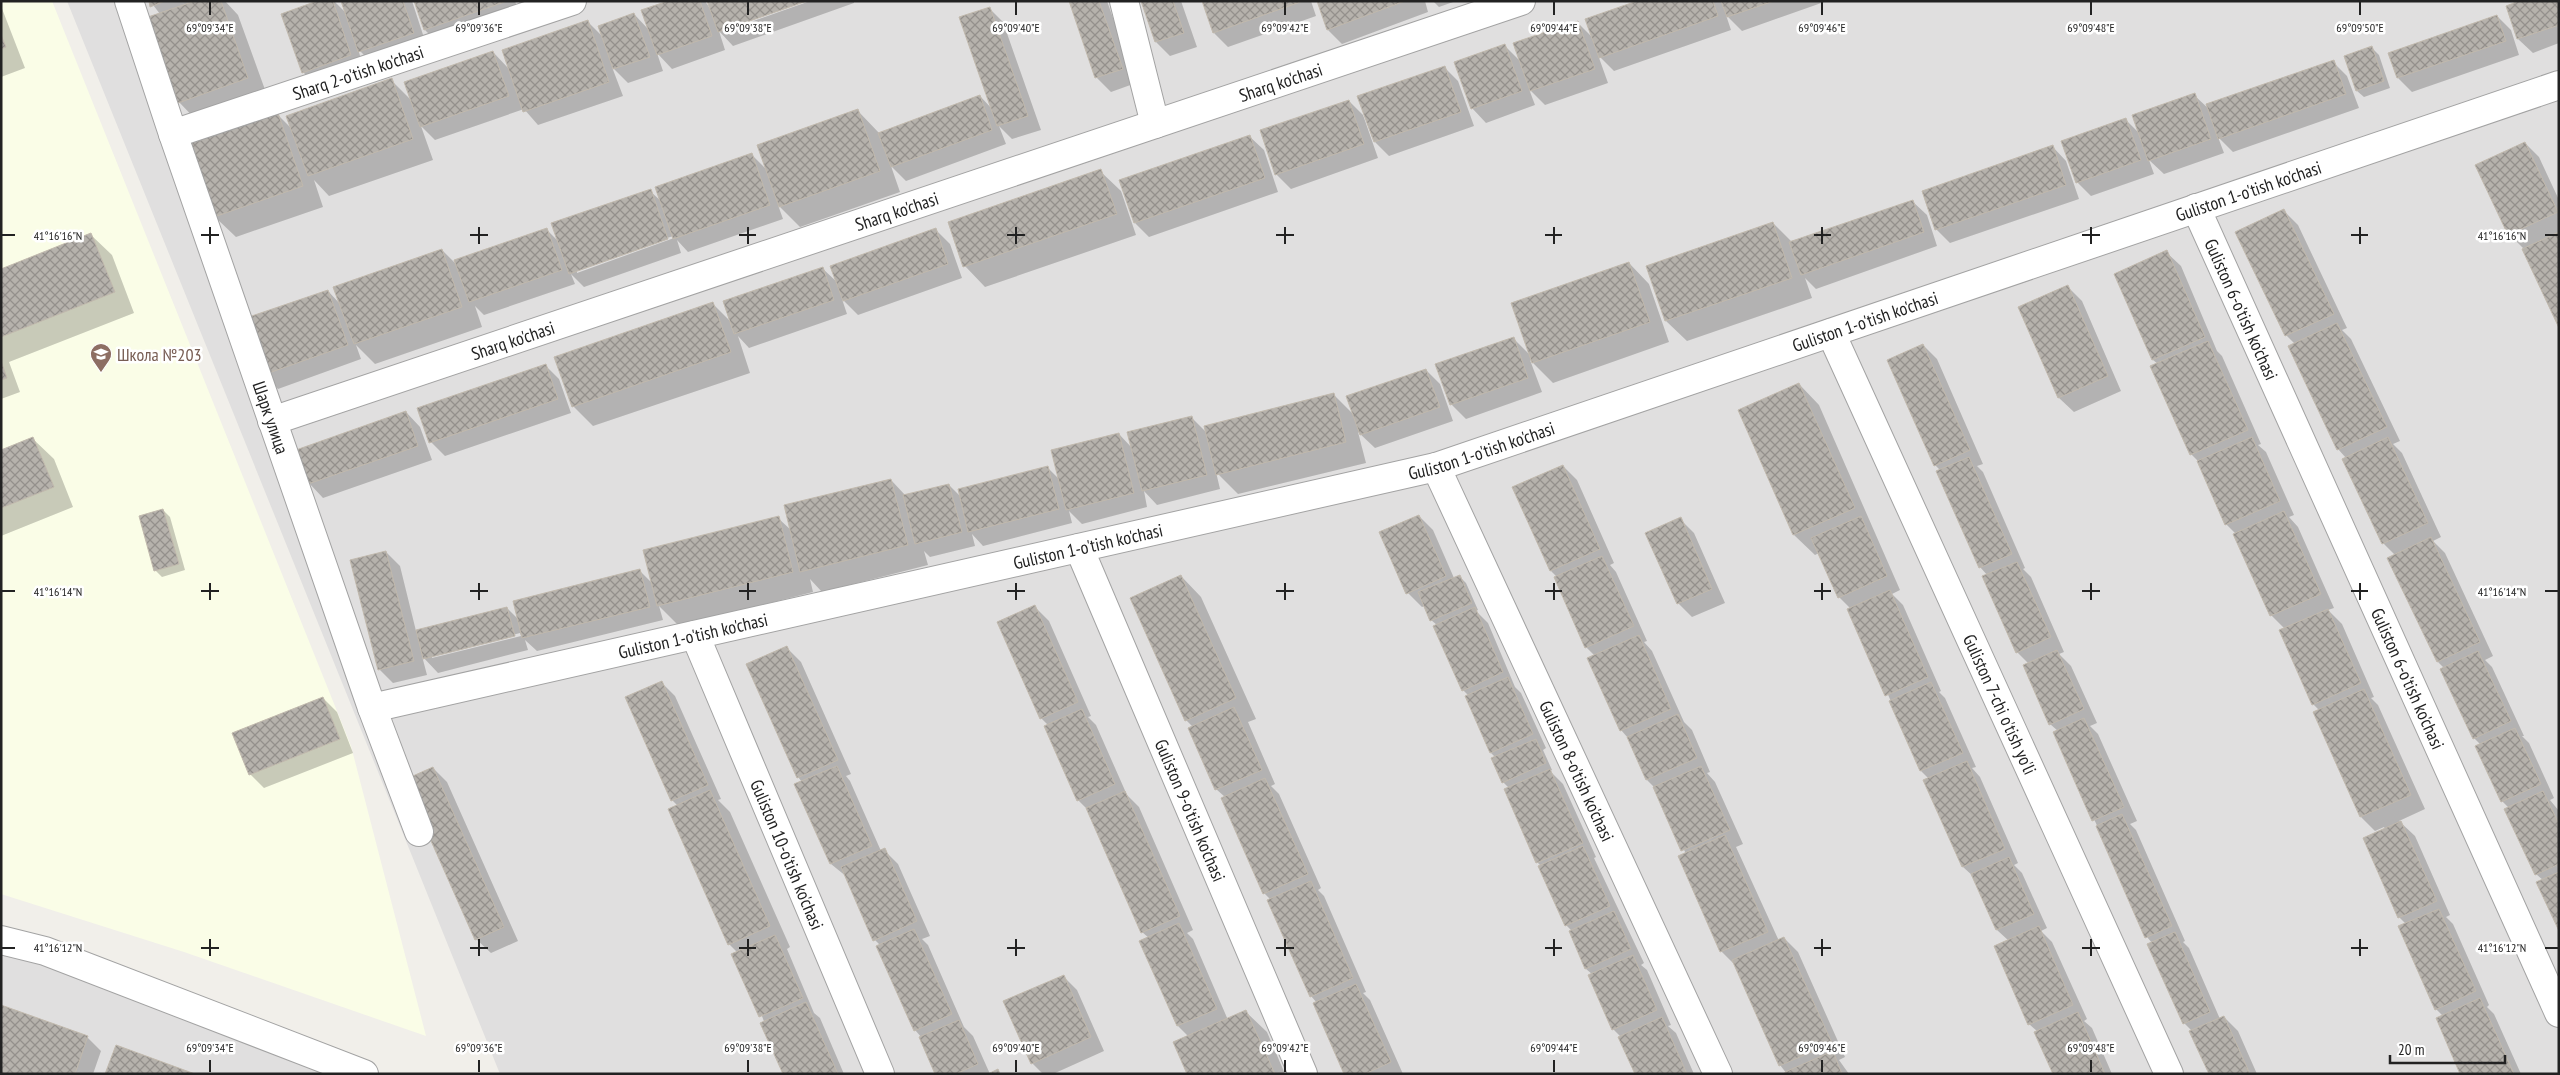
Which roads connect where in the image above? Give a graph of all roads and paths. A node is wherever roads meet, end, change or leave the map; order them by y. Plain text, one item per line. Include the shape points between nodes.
1 (130, 1) edge
2 (572, 1) edge
3 (1124, 1) edge
4 (1521, 1) edge
5 (2559, 85) edge
6 (1156, 124) junction
7 (173, 134) junction
8 (2196, 208) junction
9 (1831, 333) junction
10 (272, 421) junction
11 (1436, 467) junction
12 (1078, 548) junction
13 (694, 635) junction
14 (372, 708) junction
15 (419, 832) dead end
16 (1, 940) edge
17 (2559, 1013) edge
18 (364, 1074) edge
19 (880, 1074) edge
20 (1303, 1074) edge
21 (1718, 1074) edge
22 (2169, 1074) edge

1 - 7 street, Шарк улица
2 - 7 street, Sharq 2-o'tish ko'chasi
3 - 6 street
4 - 6 street, Sharq ko'chasi
5 - 8 street, Guliston 1-o'tish ko'chasi
6 - 10 street, Sharq ko'chasi
7 - 10 street, Шарк улица
8 - 9 street, Guliston 1-o'tish ko'chasi
8 - 17 street, Guliston 6-o'tish ko'chasi
9 - 11 street, Guliston 1-o'tish ko'chasi
9 - 22 street, Guliston 7-chi o'tish yo'li
10 - 14 street, Шарк улица
11 - 12 street, Guliston 1-o'tish ko'chasi
11 - 21 street, Guliston 8-o'tish ko'chasi
12 - 13 street, Guliston 1-o'tish ko'chasi
12 - 20 street, Guliston 9-o'tish ko'chasi
13 - 14 street, Guliston 1-o'tish ko'chasi
13 - 19 street, Guliston 10-o'tish ko'chasi
14 - 15 street, Шарк улица
16 - 18 street via 46,951

